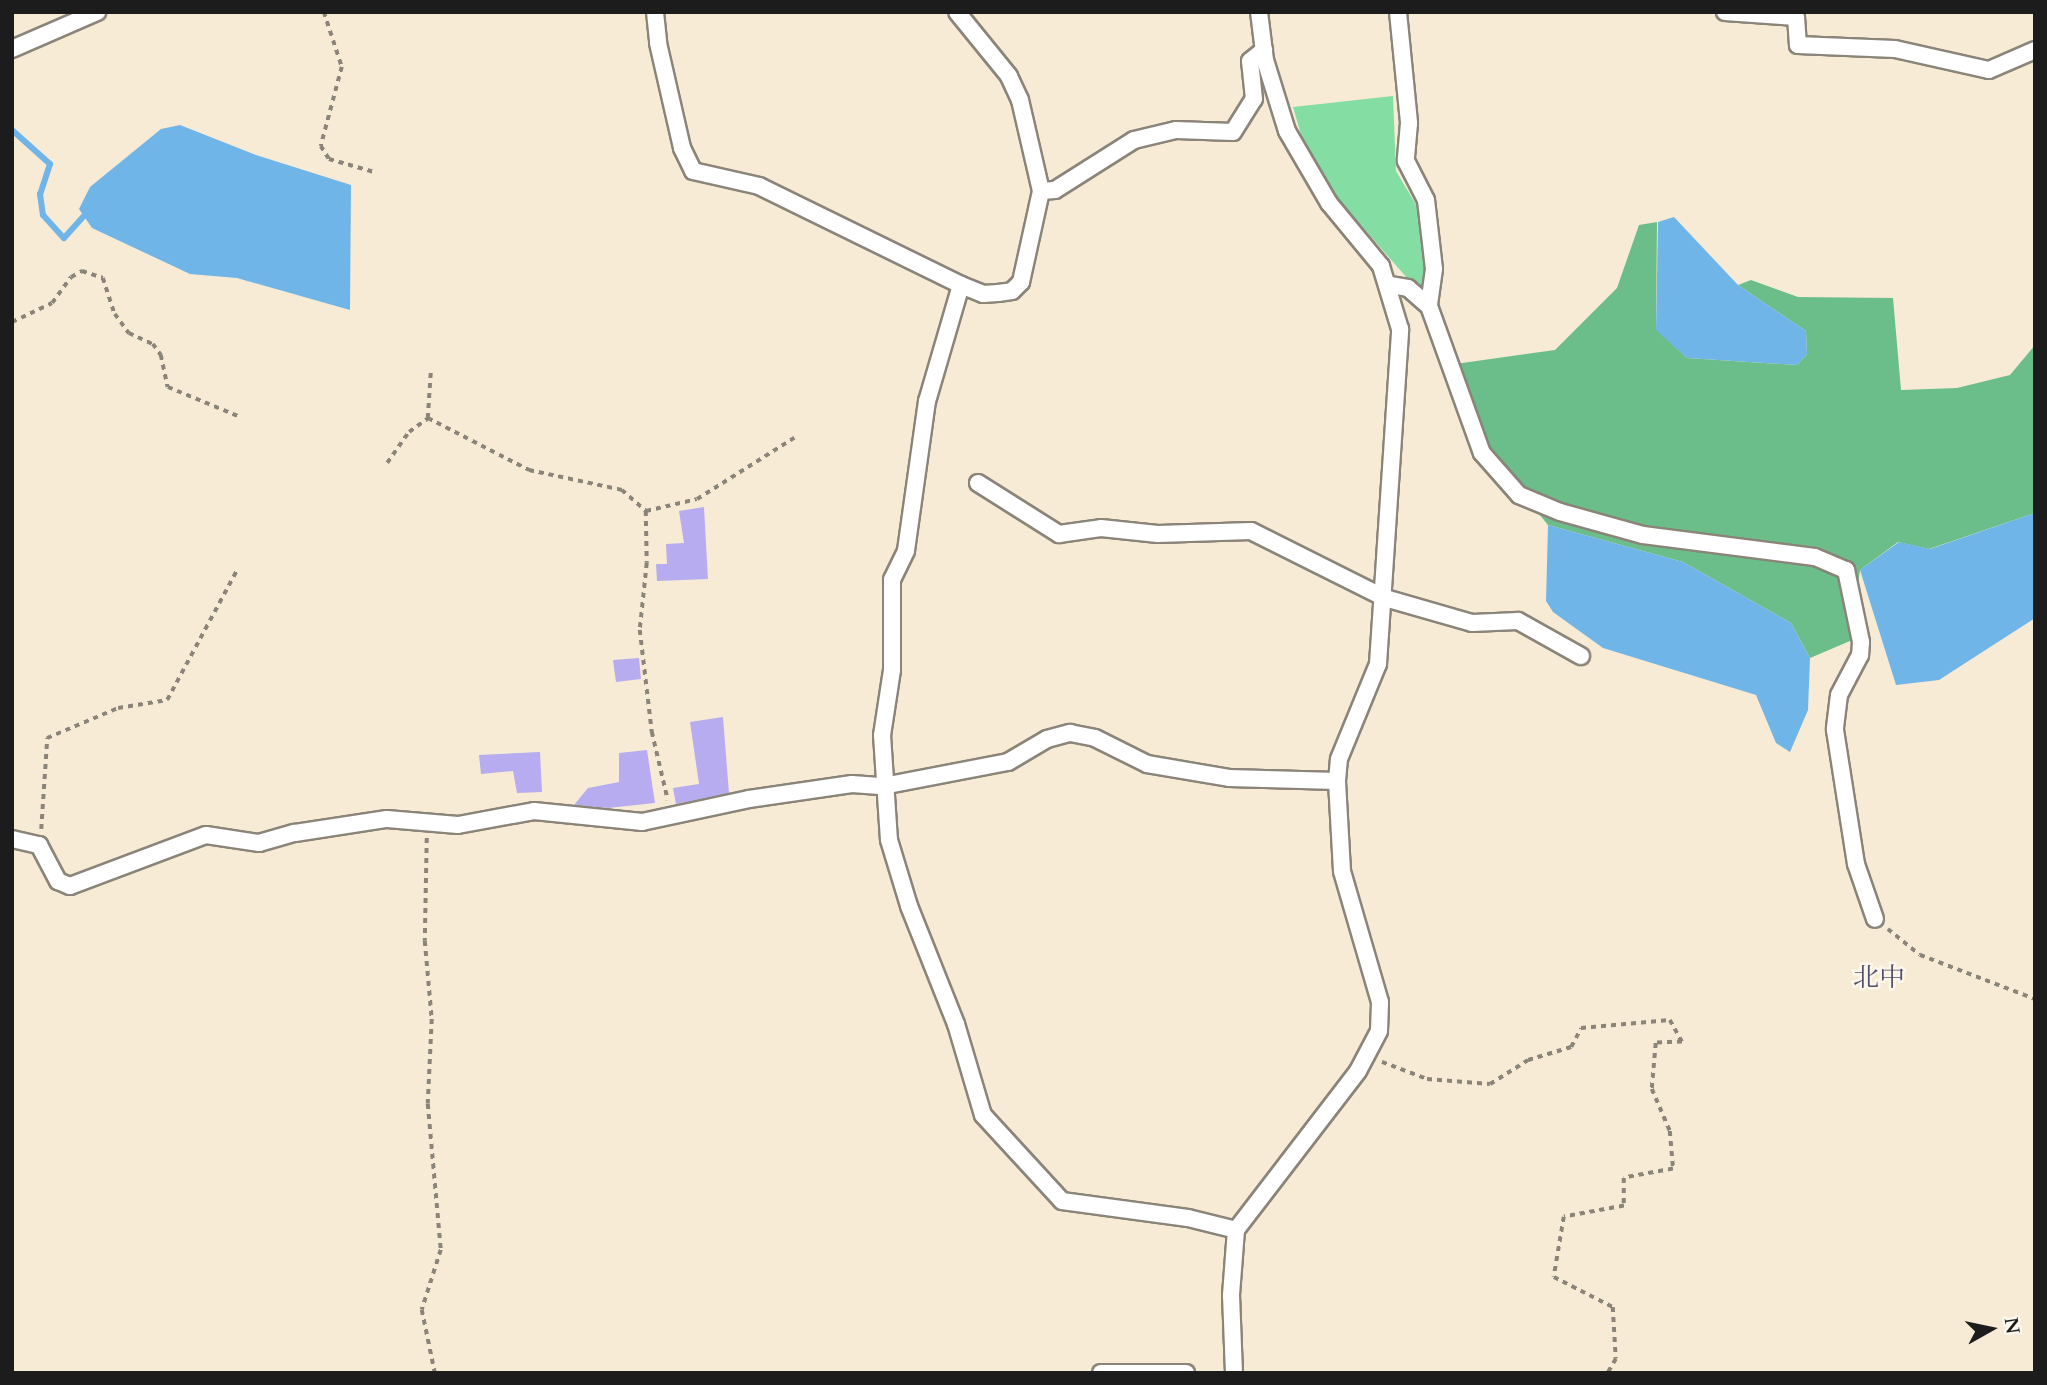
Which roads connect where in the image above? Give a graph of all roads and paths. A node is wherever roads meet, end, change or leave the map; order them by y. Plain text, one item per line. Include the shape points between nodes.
1 (97, 12) edge
2 (324, 12) edge
3 (655, 12) edge
4 (957, 12) edge
5 (1259, 12) edge
6 (1398, 12) edge
7 (1725, 12) edge
8 (12, 49) edge
9 (1264, 50) junction
10 (2035, 50) edge
11 (374, 172) dead end
12 (1041, 191) junction
13 (961, 285) junction
14 (1390, 285) junction
15 (1429, 306) junction
16 (12, 322) edge
17 (431, 373) dead end
18 (238, 415) dead end
19 (428, 418) junction
20 (793, 438) dead end
21 (387, 463) dead end
22 (978, 484) dead end
23 (646, 511) junction
24 (237, 570) dead end
25 (1385, 598) junction
26 (1581, 656) dead end
27 (1337, 781) junction
28 (883, 786) junction
29 (671, 816) junction
30 (428, 822) junction
31 (12, 839) edge
32 (39, 845) junction
33 (1875, 919) joint
34 (2035, 999) edge
35 (1366, 1055) junction
36 (1236, 1230) junction
37 (435, 1373) edge
38 (1101, 1373) edge
39 (1186, 1373) edge
40 (1234, 1373) edge
41 (1608, 1373) edge

1 - 8 street
2 - 11 path via 342,67 321,146 329,159
3 - 13 street via 682,148 693,171 759,186
4 - 12 street via 1009,76 1020,100
5 - 9 street
6 - 15 street via 1409,123 1406,160 1426,200 1434,269
7 - 10 street via 1796,17 1798,45 1895,50 1989,70
9 - 12 street via 1250,61 1255,99 1233,132 1177,130 1134,140 1055,190
9 - 14 street via 1287,131 1329,203 1381,266
12 - 13 street via 1021,282 1012,290 983,294
13 - 28 street via 927,401 906,551 892,580 892,670 882,735
14 - 15 street via 1408,288
14 - 25 street via 1400,329
15 - 33 street via 1482,453 1519,495 1560,512 1643,535 1815,557 1846,570 1861,642 1860,655 1839,695 1835,730 1856,864
16 - 18 path via 52,303 71,277 82,271 103,278 128,333 153,344 161,355 168,387
17 - 19 path
19 - 21 path via 409,432
19 - 23 path via 529,470 622,490
20 - 23 path via 697,499
22 - 25 street via 1059,534 1101,528 1158,534 1251,531
23 - 29 path via 640,630 652,732
24 - 32 path via 167,699 118,708 47,738
25 - 26 street via 1472,623 1518,621
25 - 27 street via 1378,664 1339,759
27 - 28 street via 1229,779 1147,764 1095,738 1070,733 1047,740 1020,759
27 - 35 street via 1342,871 1380,1002 1379,1031
28 - 29 street via 852,784
28 - 36 street via 889,841 984,1115 1062,1201 1188,1218
29 - 30 street via 642,822 534,811 458,825
30 - 32 street via 387,819 295,832 259,843 206,835 71,886 58,881
30 - 37 path via 425,941 432,1019 428,1104 441,1250 422,1310
31 - 32 street
33 - 34 path via 1920,955
35 - 36 street
35 - 41 path via 1427,1079 1490,1084 1528,1060 1571,1047 1581,1028 1670,1020 1682,1042 1656,1043 1652,1089 1670,1131 1673,1169 1624,1178 1624,1206 1564,1217 1554,1277 1613,1307 1616,1359
36 - 40 street via 1231,1295
38 - 39 street

